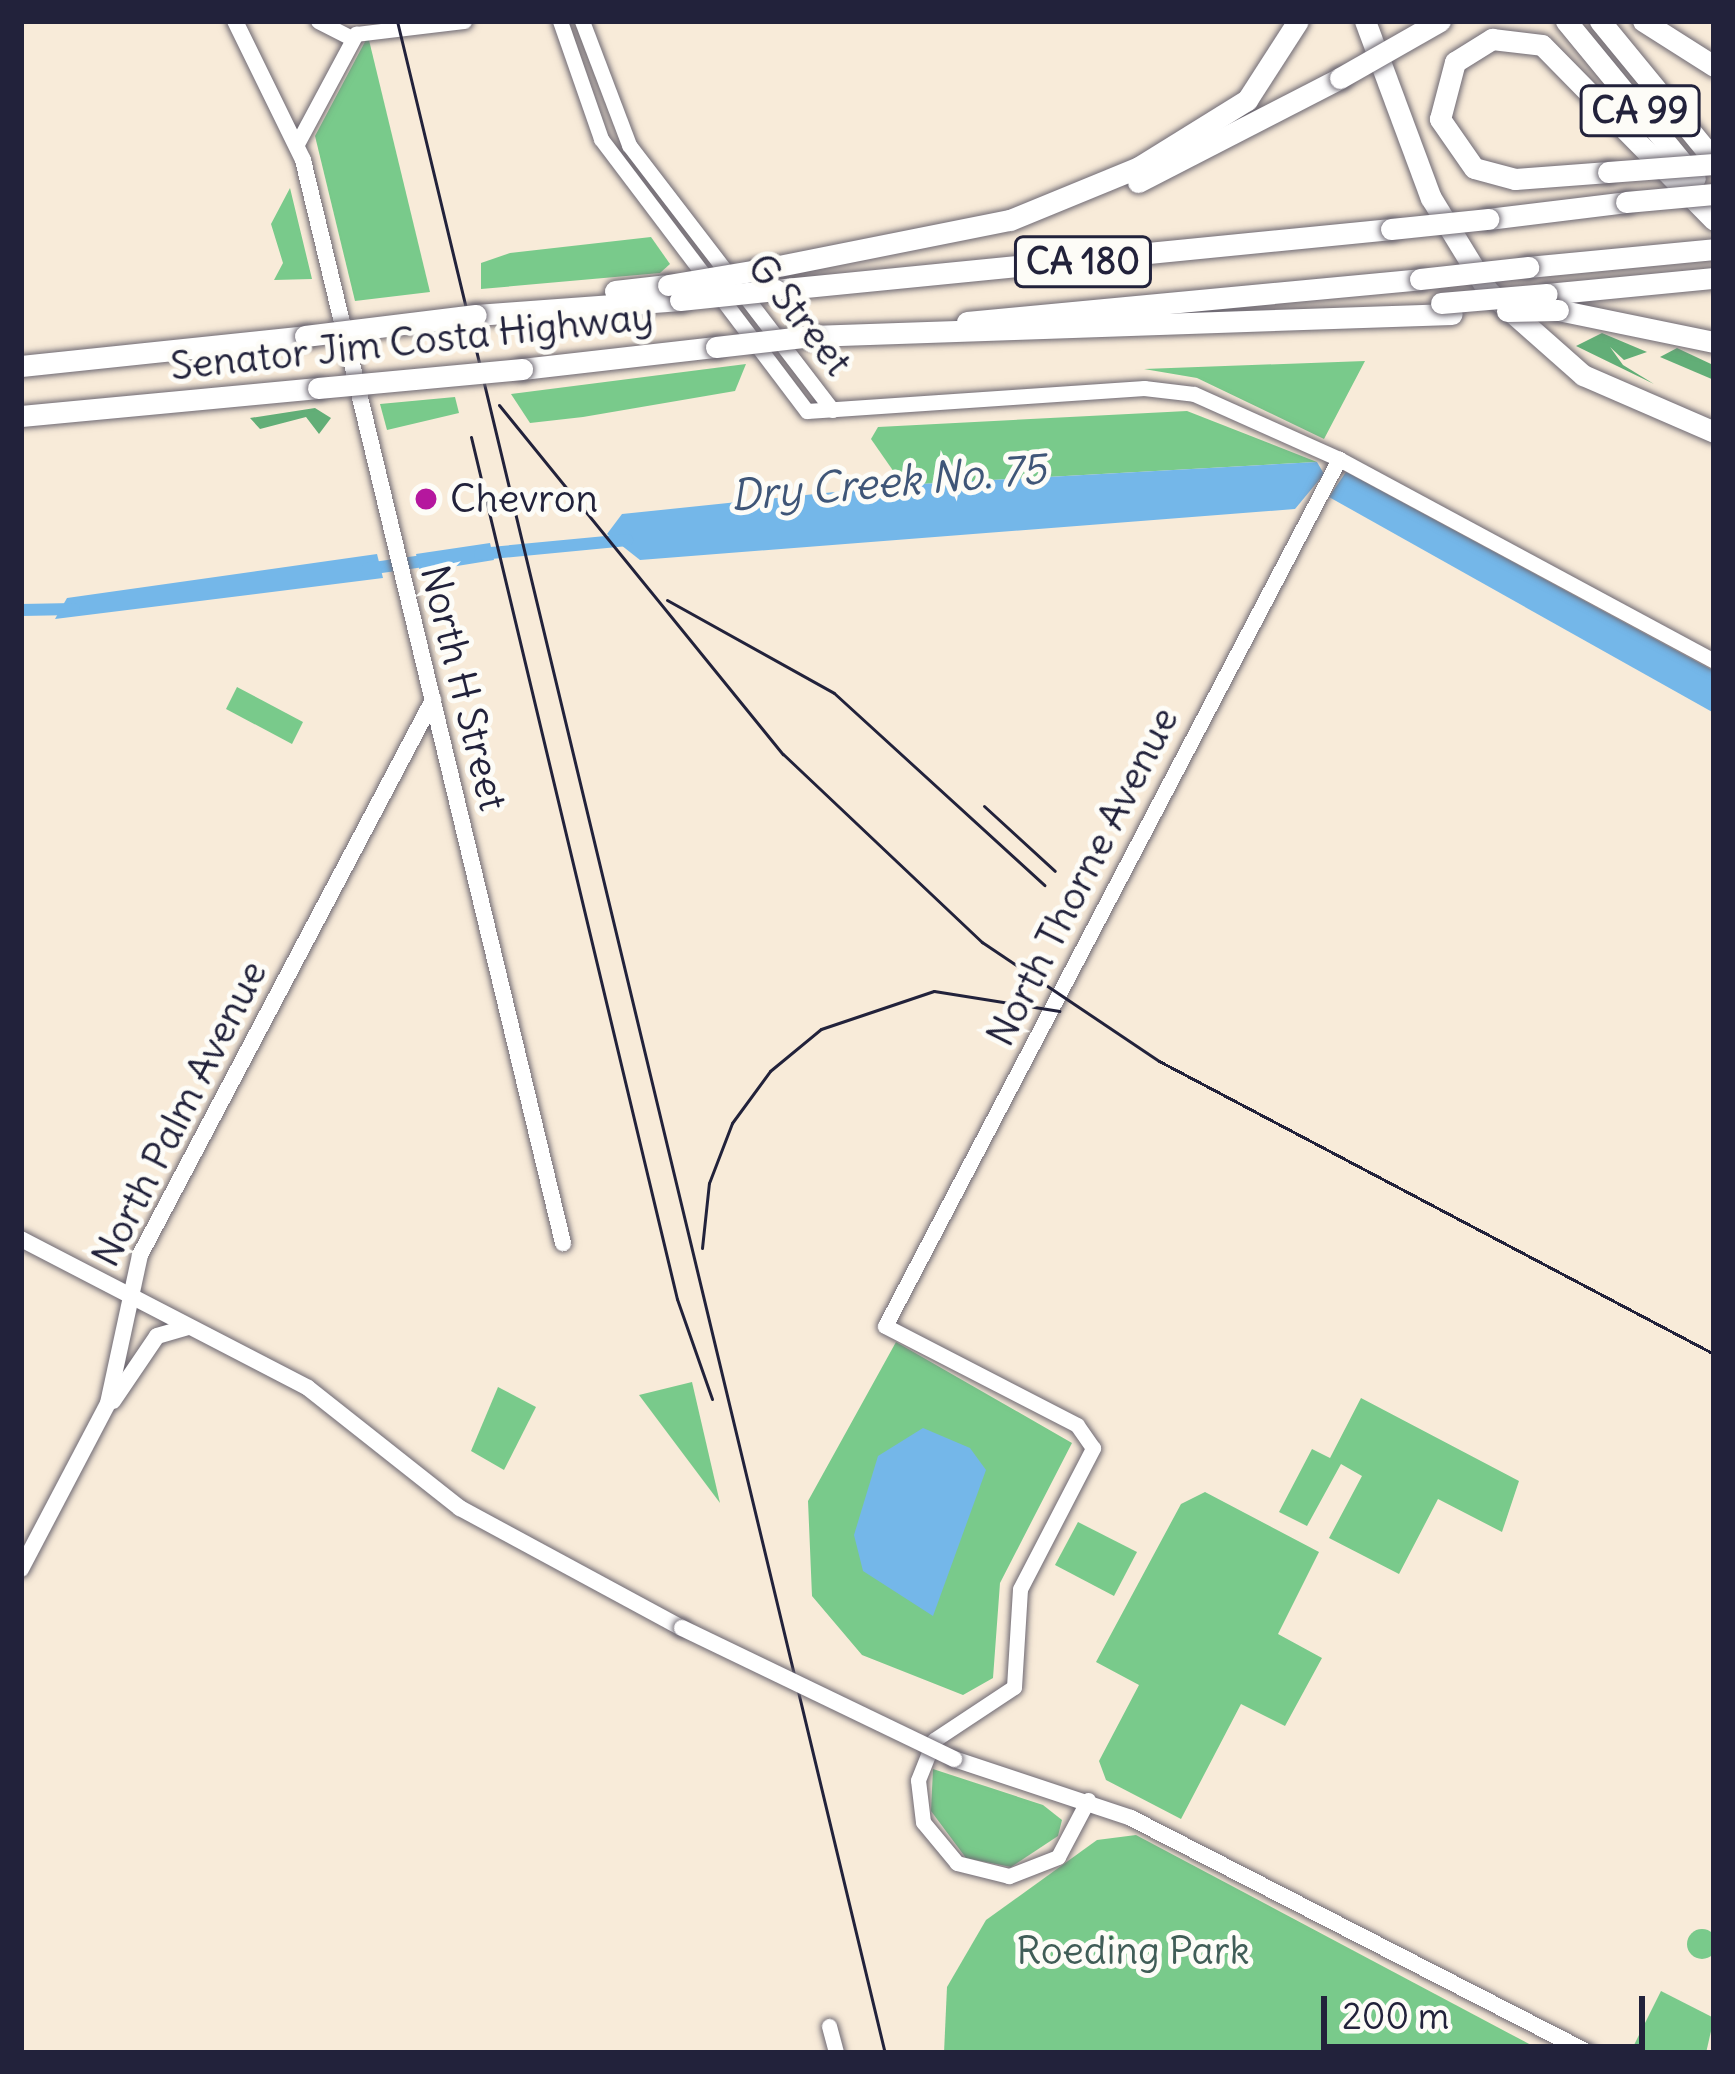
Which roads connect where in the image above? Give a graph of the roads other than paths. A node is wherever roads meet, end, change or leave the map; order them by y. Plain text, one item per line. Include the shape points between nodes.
1 (236, 21) edge
2 (318, 21) edge
3 (464, 21) edge
4 (560, 21) edge
5 (1298, 21) edge
6 (1366, 21) edge
7 (1440, 21) edge
8 (1566, 21) edge
9 (1643, 21) edge
10 (578, 22) edge
11 (1605, 28) edge
12 (351, 38) junction
13 (1714, 66) edge
14 (298, 142) junction
15 (1714, 148) edge
16 (1714, 162) edge
17 (1714, 197) edge
18 (672, 207) junction
19 (655, 218) junction
20 (1010, 220) junction
21 (1714, 220) edge
22 (1714, 249) edge
23 (1707, 279) edge
24 (674, 292) junction
25 (1552, 302) junction
26 (811, 336) junction
27 (1714, 342) edge
28 (21, 366) edge
29 (832, 410) junction
30 (21, 416) edge
31 (1714, 432) edge
32 (1337, 463) junction
33 (1714, 661) edge
34 (433, 700) junction
35 (21, 1239) edge
36 (563, 1243) dead end
37 (126, 1295) junction
38 (190, 1328) junction
39 (104, 1413) junction
40 (21, 1569) edge
41 (1088, 1801) junction
42 (829, 2026) dead end
43 (836, 2053) edge
44 (1589, 2053) edge

1 - 14 main road, North H Street
2 - 12 street
3 - 12 street via 382,25
4 - 19 street, G Street via 590,116
5 - 20 highway via 1262,85 1208,130
6 - 31 highway via 1431,198 1488,291 1583,375
7 - 20 highway, bridge via 1186,162
8 - 17 highway, CA 99
9 - 13 highway
10 - 18 street, G Street via 619,126
11 - 15 highway
11 - 16 highway, CA 99
12 - 14 street
14 - 34 main road, North H Street
16 - 21 highway, bridge via 1608,172 1514,178 1474,169 1440,119 1455,62 1492,38 1542,45
17 - 24 highway, CA 180, bridge via 775,290
18 - 19 street
18 - 29 street, G Street
19 - 29 street, G Street via 807,411
20 - 24 highway, bridge
22 - 26 highway, CA 180, bridge
23 - 25 highway
24 - 28 highway, Senator Jim Costa Highway / CA 180, bridge
25 - 26 highway, bridge via 1167,326
25 - 27 highway
26 - 30 highway, Senator Jim Costa Highway / CA 180, bridge
29 - 32 street via 1144,388 1194,394
32 - 33 street
32 - 41 street, North Thorne Avenue via 885,1326 1092,1439 1020,1589 1017,1674 998,1705 949,1725 924,1759 920,1812 940,1849 976,1872 1030,1872 1072,1841
34 - 36 main road, North H Street
34 - 37 main road, North Palm Avenue
35 - 37 main road
37 - 38 main road
37 - 39 main road, North Palm Avenue
38 - 39 main road via 154,1339
38 - 41 main road, bridge via 343,1410 476,1519 682,1628 954,1759
39 - 40 main road, North Palm Avenue
41 - 44 main road
42 - 43 street

